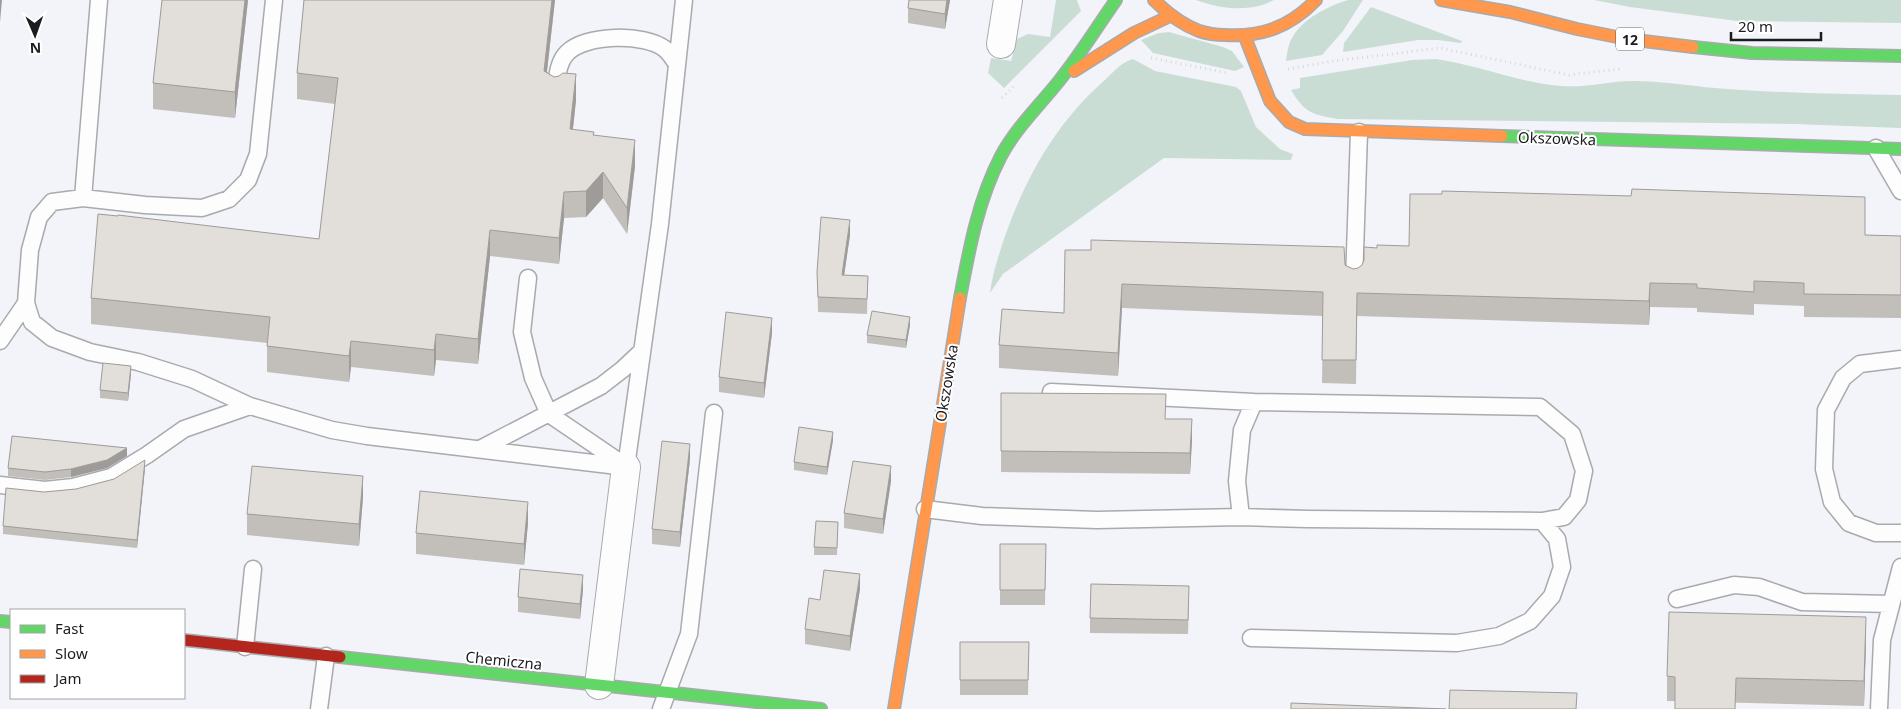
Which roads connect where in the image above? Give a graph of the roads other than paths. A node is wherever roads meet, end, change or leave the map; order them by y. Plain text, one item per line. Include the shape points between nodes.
1 (99, 0) edge
2 (274, 0) edge
3 (684, 0) edge
4 (1008, 0) edge
5 (1116, 0) edge
6 (1154, 0) edge
7 (1316, 0) edge
8 (1326, 0) edge
9 (1441, 0) edge
10 (1482, 0) edge
11 (1510, 12) junction
12 (1305, 13) junction
13 (1170, 16) junction
14 (1258, 34) junction
15 (1001, 44) dead end
16 (1901, 56) edge
17 (677, 64) junction
18 (1262, 76) joint
19 (1059, 81) junction
20 (555, 93) edge
21 (1358, 132) junction
22 (1876, 148) junction
23 (1901, 149) edge
24 (1901, 191) edge
25 (83, 198) junction
26 (528, 278) dead end
27 (1354, 283) edge
28 (26, 303) junction
29 (0, 341) edge
30 (642, 351) junction
31 (1901, 359) edge
32 (1051, 392) edge
33 (1254, 402) junction
34 (250, 406) junction
35 (714, 413) dead end
36 (548, 414) junction
37 (480, 449) junction
38 (626, 467) junction
39 (0, 485) edge
40 (925, 509) junction
41 (1241, 517) junction
42 (1542, 521) junction
43 (1901, 533) edge
44 (1901, 567) edge
45 (253, 569) dead end
46 (1677, 599) dead end
47 (1891, 604) junction
48 (1251, 638) dead end
49 (185, 640) edge
50 (245, 647) junction
51 (326, 656) junction
52 (599, 685) junction
53 (666, 692) junction
54 (319, 709) edge
55 (661, 709) edge
56 (821, 709) edge
57 (894, 709) edge
58 (1879, 709) edge

1 - 25 lane
2 - 25 lane via 258,154 248,180 229,199 202,208
3 - 17 lane
4 - 15 street
5 - 19 main road, Okszowska
6 - 13 main road
7 - 12 main road
8 - 12 main road
9 - 11 main road, 12
10 - 11 main road, 12
11 - 16 main road, 12 via 1627,39 1686,46 1752,53
12 - 14 main road
13 - 14 main road via 1205,34
13 - 19 main road, Okszowska via 1129,35
14 - 18 street, Okszowska via 1264,47
17 - 20 lane via 664,49 649,42 619,38 588,41 566,53 558,70
17 - 30 lane
18 - 21 main road, Okszowska via 1270,101 1288,122 1305,129
19 - 40 main road, Okszowska via 1001,156 986,192 967,264
21 - 22 main road, Okszowska
21 - 27 lane
22 - 23 main road, Okszowska
22 - 24 lane
25 - 28 lane via 52,202 39,217 30,250
26 - 36 lane via 522,332 533,378
28 - 29 lane
28 - 34 lane via 32,322 52,338 90,352 138,362 192,379
30 - 36 lane via 601,386
30 - 38 lane
31 - 43 lane via 1860,364 1843,378 1826,410 1824,469 1832,502 1849,523 1876,533
32 - 33 lane
33 - 41 lane via 1242,430 1237,481
33 - 42 lane via 1540,407 1572,434 1584,471 1578,500 1564,517
34 - 37 lane via 350,433
34 - 39 lane via 184,429 111,477 74,487 45,490
35 - 53 lane via 689,634
36 - 37 lane
36 - 38 lane
37 - 38 lane
38 - 52 street
40 - 41 lane via 982,516 1097,520
40 - 57 main road, Okszowska
41 - 42 lane
42 - 48 lane via 1557,539 1562,567 1552,596 1530,621 1498,636 1456,643
44 - 47 lane
45 - 50 lane
46 - 47 lane via 1734,585 1759,588 1802,602
47 - 58 lane via 1882,640
49 - 50 main road, Chemiczna
50 - 51 main road, Chemiczna
51 - 52 main road, Chemiczna
51 - 54 lane
52 - 53 main road, Chemiczna
53 - 55 lane
53 - 56 main road, Chemiczna

